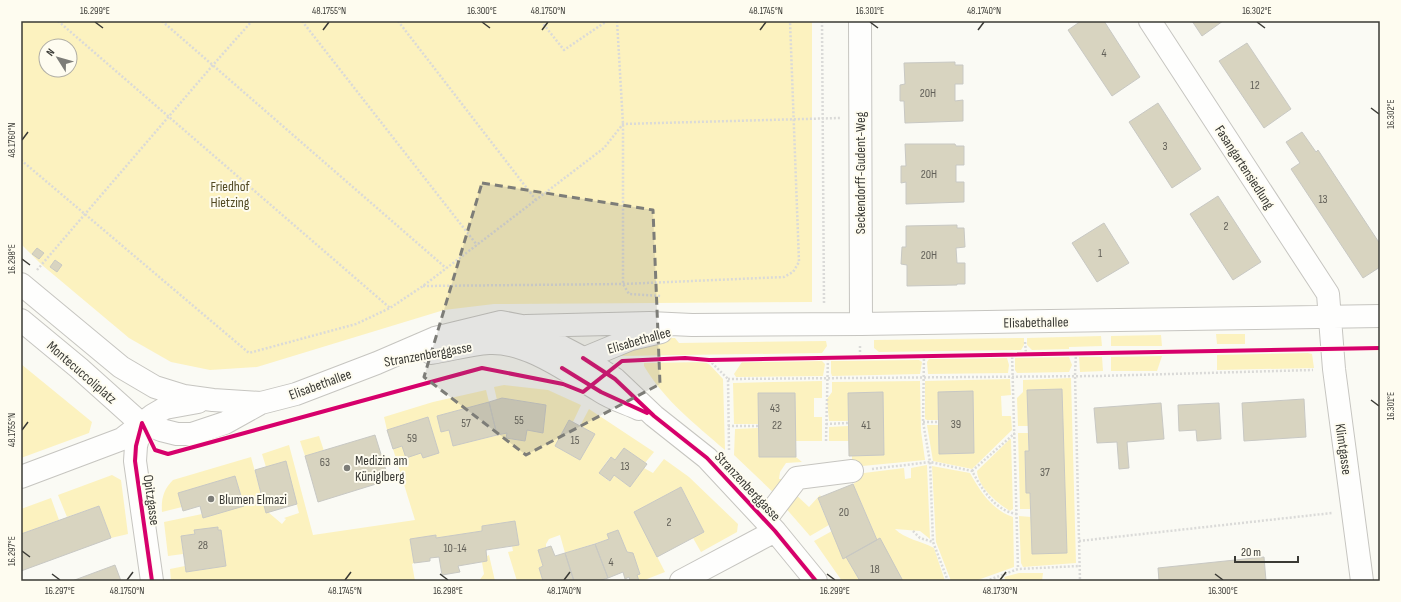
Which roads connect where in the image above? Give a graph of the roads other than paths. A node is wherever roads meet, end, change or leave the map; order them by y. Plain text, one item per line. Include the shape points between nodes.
1 (860, 21) edge
2 (1150, 21) edge
3 (22, 287) edge
4 (1380, 316) edge
5 (1330, 317) junction
6 (21, 320) edge
7 (614, 324) junction
8 (861, 324) junction
9 (692, 325) junction
10 (522, 326) junction
11 (572, 359) junction
12 (377, 363) junction
13 (121, 367) junction
14 (155, 387) joint
15 (213, 400) junction
16 (262, 403) junction
17 (142, 423) junction
18 (852, 471) road end
19 (21, 477) edge
20 (770, 525) junction
21 (152, 581) edge
22 (681, 581) edge
23 (816, 581) edge
24 (1362, 581) edge

1 - 8 street, Seckendorff-Gudent-Weg
2 - 5 street, Fasangartensiedlung via 1328,294
3 - 13 street, Montecuccoliplatz
4 - 5 street, Elisabethallee
5 - 8 street, Elisabethallee
5 - 24 street, Klimtgasse via 1334,369
6 - 17 street, Montecuccoliplatz
7 - 9 street, Elisabethallee
7 - 10 street, Elisabethallee
7 - 11 street, Elisabethallee via 587,339
8 - 9 street, Elisabethallee
9 - 11 street, Elisabethallee via 631,339
10 - 11 street, Stranzenberggasse
10 - 12 street, Stranzenberggasse via 500,322 435,338
11 - 12 street, Stranzenberggasse via 505,344 489,343
11 - 20 street, Stranzenberggasse via 600,392 654,416 707,458
12 - 16 street, Elisabethallee via 296,394
13 - 14 street, Montecuccoliplatz
13 - 17 street, Montecuccoliplatz
14 - 15 street, Elisabethallee via 184,396
15 - 16 street, Elisabethallee
15 - 17 street via 165,408
16 - 17 street, Elisabethallee via 224,423 192,434 177,434
17 - 19 street via 122,439
17 - 21 street, Opitzgasse via 135,461
18 - 20 street via 797,478
20 - 22 street
20 - 23 street, Stranzenberggasse

